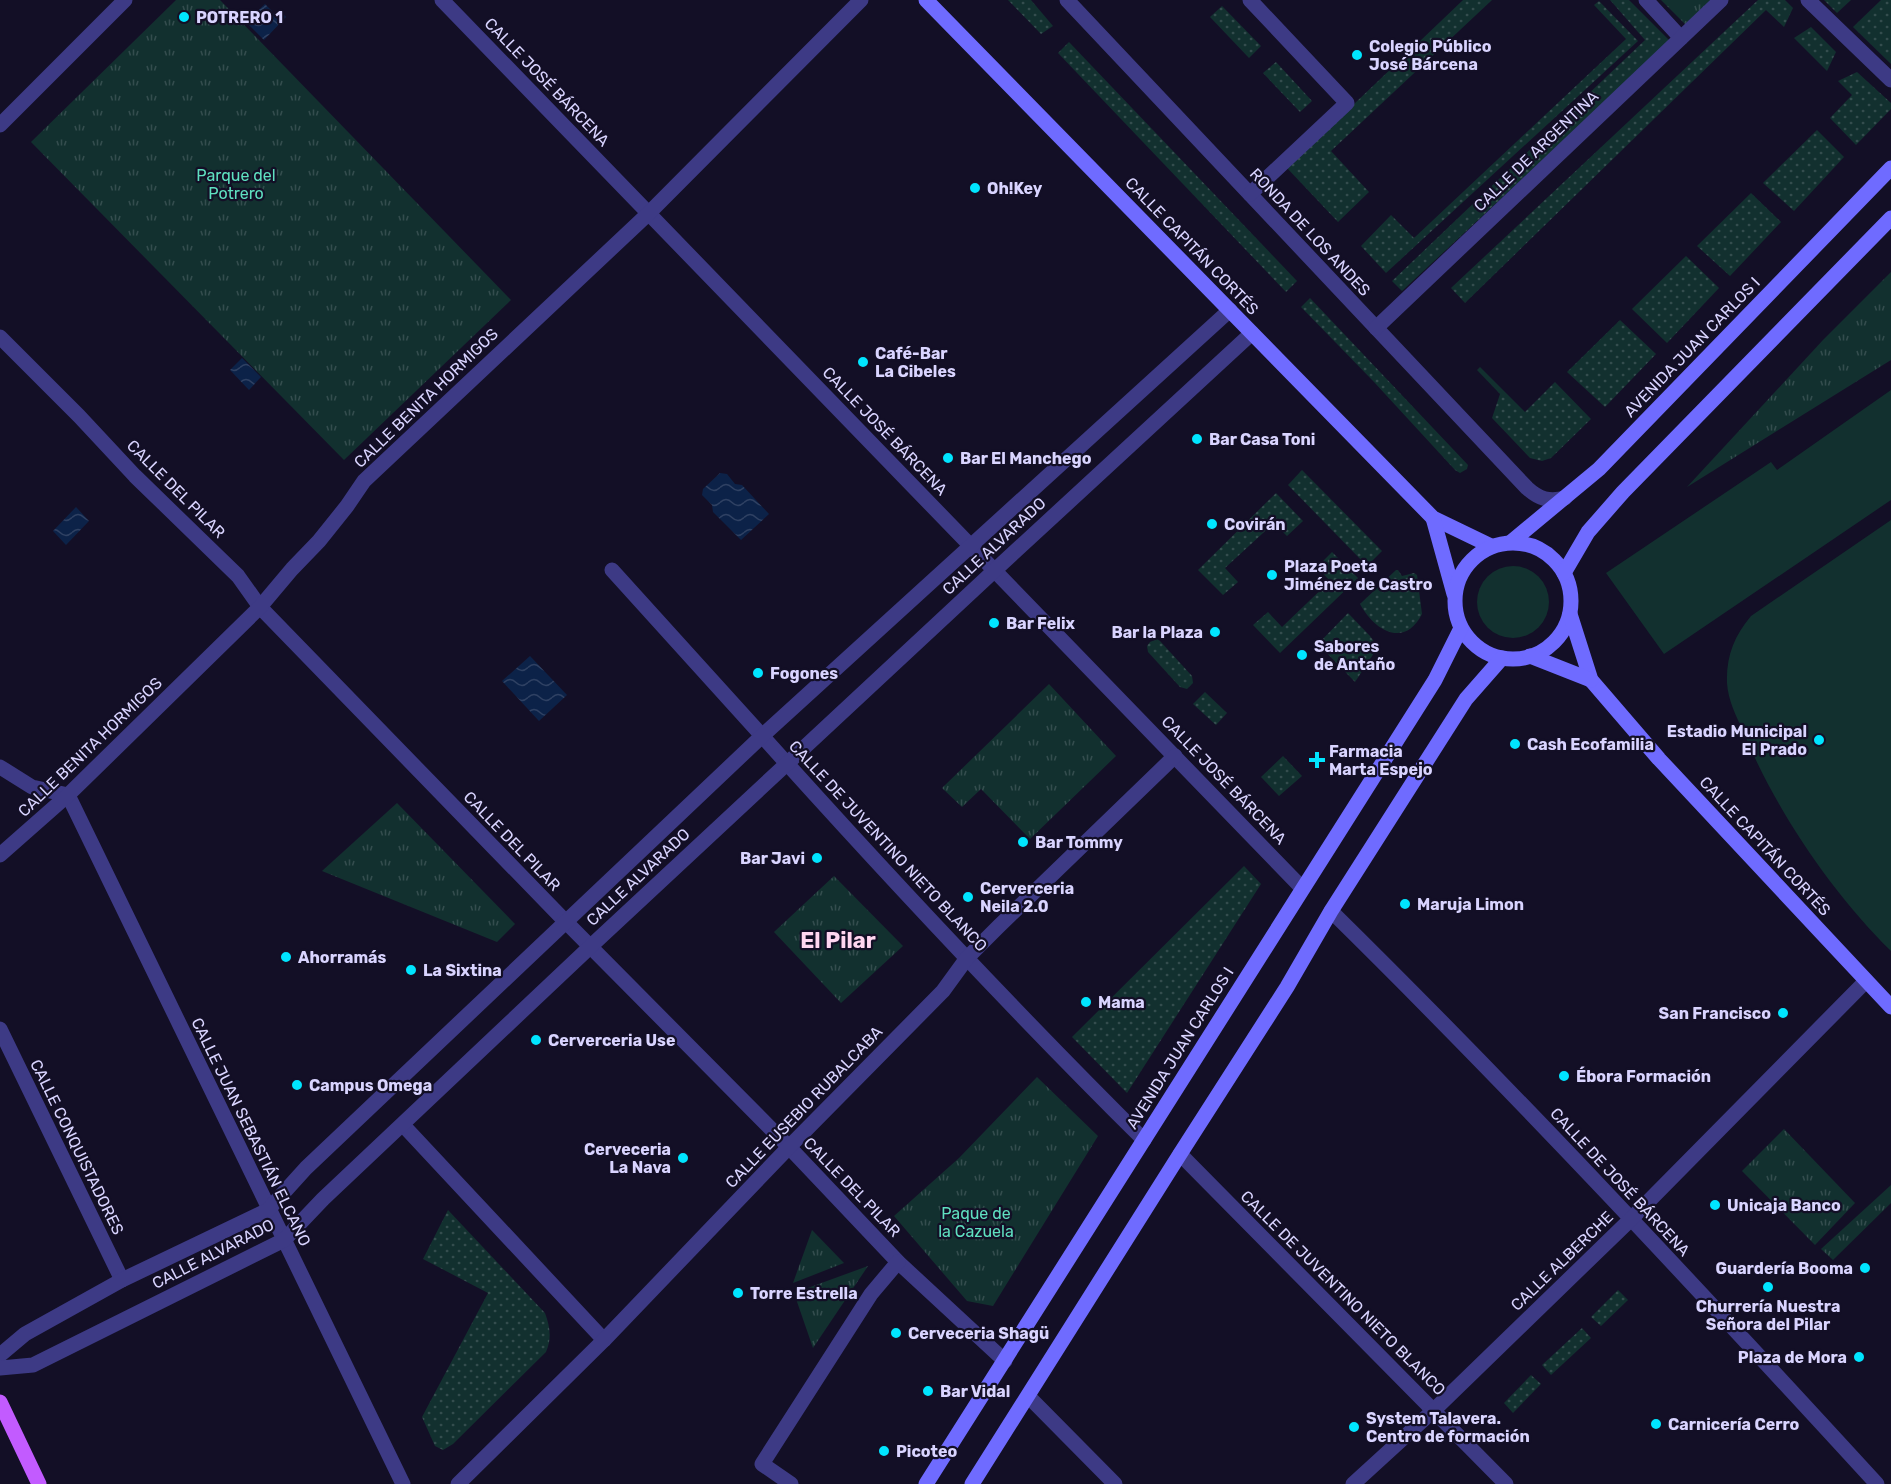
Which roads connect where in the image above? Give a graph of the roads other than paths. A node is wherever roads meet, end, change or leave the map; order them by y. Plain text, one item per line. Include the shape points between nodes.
1 (125, 0) edge
2 (442, 0) edge
3 (861, 0) edge
4 (926, 0) edge
5 (1067, 0) edge
6 (1250, 0) edge
7 (1646, 0) edge
8 (1721, 0) edge
9 (1808, 0) edge
10 (1681, 38) junction
11 (1891, 80) edge
12 (0, 125) edge
13 (1891, 168) edge
14 (1250, 194) junction
15 (649, 213) junction
16 (1891, 218) edge
17 (1230, 310) junction
18 (1376, 328) junction
19 (1252, 333) junction
20 (0, 338) edge
21 (1527, 488) junction
22 (1565, 498) junction
23 (1433, 518) junction
24 (1533, 524) junction
25 (1511, 542) junction
26 (971, 546) junction
27 (1491, 546) junction
28 (612, 570) dead end
29 (995, 570) junction
30 (1564, 573) junction
31 (1454, 594) junction
32 (260, 607) junction
33 (1570, 614) junction
34 (1461, 628) junction
35 (1530, 656) junction
36 (1502, 658) junction
37 (1591, 680) junction
38 (762, 736) junction
39 (1175, 756) junction
40 (787, 764) junction
41 (0, 767) edge
42 (69, 795) junction
43 (0, 855) edge
44 (1302, 888) junction
45 (1331, 911) junction
46 (565, 921) junction
47 (591, 946) junction
48 (967, 958) junction
49 (1866, 981) junction
50 (1891, 1007) edge
51 (0, 1029) edge
52 (403, 1125) junction
53 (1144, 1140) junction
54 (789, 1147) junction
55 (1180, 1154) junction
56 (268, 1210) junction
57 (1631, 1219) junction
58 (284, 1240) junction
59 (898, 1262) junction
60 (122, 1280) junction
61 (604, 1340) junction
62 (0, 1355) edge
63 (1005, 1361) junction
64 (0, 1368) edge
65 (1029, 1396) junction
66 (0, 1402) edge
67 (1434, 1410) junction
68 (39, 1484) edge
69 (402, 1484) edge
70 (458, 1484) edge
71 (791, 1484) edge
72 (926, 1484) edge
73 (972, 1484) edge
74 (1115, 1484) edge
75 (1353, 1484) edge
76 (1506, 1484) edge
77 (1877, 1484) edge

1 - 12 street
2 - 15 street, CALLE JOSÉ BÁRCENA
3 - 15 street, CALLE BENITA HORMIGOS
4 - 17 street, CALLE CAPITÁN CORTÉS
5 - 14 street, RONDA DE LOS ANDES
6 - 14 street via 1347,103
7 - 10 street
8 - 10 street, CALLE DE ARGENTINA
9 - 11 street
10 - 18 street, CALLE DE ARGENTINA
13 - 22 street, AVENIDA JUAN CARLOS I via 1599,469
14 - 18 street, RONDA DE LOS ANDES
15 - 26 street, CALLE JOSÉ BÁRCENA
15 - 32 street, CALLE BENITA HORMIGOS via 364,481 319,542
16 - 30 street via 1623,492 1588,531
17 - 19 street, CALLE CAPITÁN CORTÉS
17 - 26 street, CALLE ALVARADO
18 - 21 street, RONDA DE LOS ANDES
19 - 23 street, CALLE CAPITÁN CORTÉS
19 - 29 street, CALLE ALVARADO
20 - 32 street, CALLE DEL PILAR via 238,576
21 - 22 street, RONDA DE LOS ANDES via 1543,500
21 - 24 street, RONDA DE LOS ANDES via 1534,506
22 - 24 street, AVENIDA JUAN CARLOS I
23 - 27 street, CALLE CAPITÁN CORTÉS
23 - 31 street, CALLE CAPITÁN CORTÉS
24 - 25 street, AVENIDA JUAN CARLOS I
25 - 27 street
25 - 30 street via 1542,550
26 - 29 street, CALLE JOSÉ BÁRCENA
26 - 38 street, CALLE ALVARADO
27 - 31 street via 1464,568
28 - 38 street, CALLE DE JUVENTINO NIETO BLANCO
29 - 39 street, CALLE JOSÉ BÁRCENA
29 - 40 street, CALLE ALVARADO
30 - 33 street, CALLE CAPITÁN CORTÉS via 1570,589
31 - 34 street, CALLE CAPITÁN CORTÉS
32 - 42 street, CALLE BENITA HORMIGOS
32 - 46 street, CALLE DEL PILAR
33 - 35 street, CALLE CAPITÁN CORTÉS via 1556,640
33 - 37 street, CALLE CAPITÁN CORTÉS
34 - 36 street, CALLE CAPITÁN CORTÉS via 1478,648
34 - 44 street, AVENIDA JUAN CARLOS I via 1435,680
35 - 36 street, CALLE CAPITÁN CORTÉS
35 - 37 street, CALLE CAPITÁN CORTÉS
36 - 45 street via 1466,699
37 - 49 street, CALLE CAPITÁN CORTÉS via 1659,759
38 - 40 street, CALLE DE JUVENTINO NIETO BLANCO
38 - 46 street, CALLE ALVARADO
39 - 44 street, CALLE JOSÉ BÁRCENA
39 - 48 street, CALLE EUSEBIO RUBALCABA
40 - 47 street, CALLE ALVARADO
40 - 48 street, CALLE DE JUVENTINO NIETO BLANCO
41 - 42 street via 32,787
42 - 43 street, CALLE BENITA HORMIGOS
42 - 56 street, CALLE JUAN SEBASTIÁN ELCANO
44 - 53 street, AVENIDA JUAN CARLOS I
45 - 55 street
45 - 57 street, CALLE DE JOSÉ BÁRCENA
46 - 47 street, CALLE DEL PILAR
46 - 56 street, CALLE ALVARADO via 306,1168
47 - 52 street, CALLE ALVARADO
47 - 54 street, CALLE DEL PILAR
48 - 53 street, CALLE DE JUVENTINO NIETO BLANCO
48 - 54 street, CALLE EUSEBIO RUBALCABA via 943,991
49 - 50 street, CALLE CAPITÁN CORTÉS
49 - 57 street, CALLE ALBERCHE
51 - 60 street, CALLE CONQUISTADORES
52 - 58 street, CALLE ALVARADO via 322,1199
52 - 61 street
53 - 63 street, AVENIDA JUAN CARLOS I
54 - 59 street, CALLE DEL PILAR
54 - 61 street, CALLE EUSEBIO RUBALCABA
55 - 65 street
55 - 67 street, CALLE DE JUVENTINO NIETO BLANCO
56 - 58 street, CALLE JUAN SEBASTIÁN ELCANO
56 - 60 street, CALLE ALVARADO
57 - 67 street, CALLE ALBERCHE
57 - 77 street, CALLE DE JOSÉ BÁRCENA
58 - 64 street, CALLE ALVARADO via 33,1365
58 - 69 street, CALLE JUAN SEBASTIÁN ELCANO
59 - 63 street, CALLE DEL PILAR
59 - 71 street via 871,1294 762,1464
60 - 62 street, CALLE ALVARADO via 25,1334
61 - 70 street, CALLE EUSEBIO RUBALCABA
63 - 72 street, AVENIDA JUAN CARLOS I
65 - 73 street
65 - 74 street
66 - 68 main road
67 - 75 street, CALLE ALBERCHE
67 - 76 street, CALLE DE JUVENTINO NIETO BLANCO

